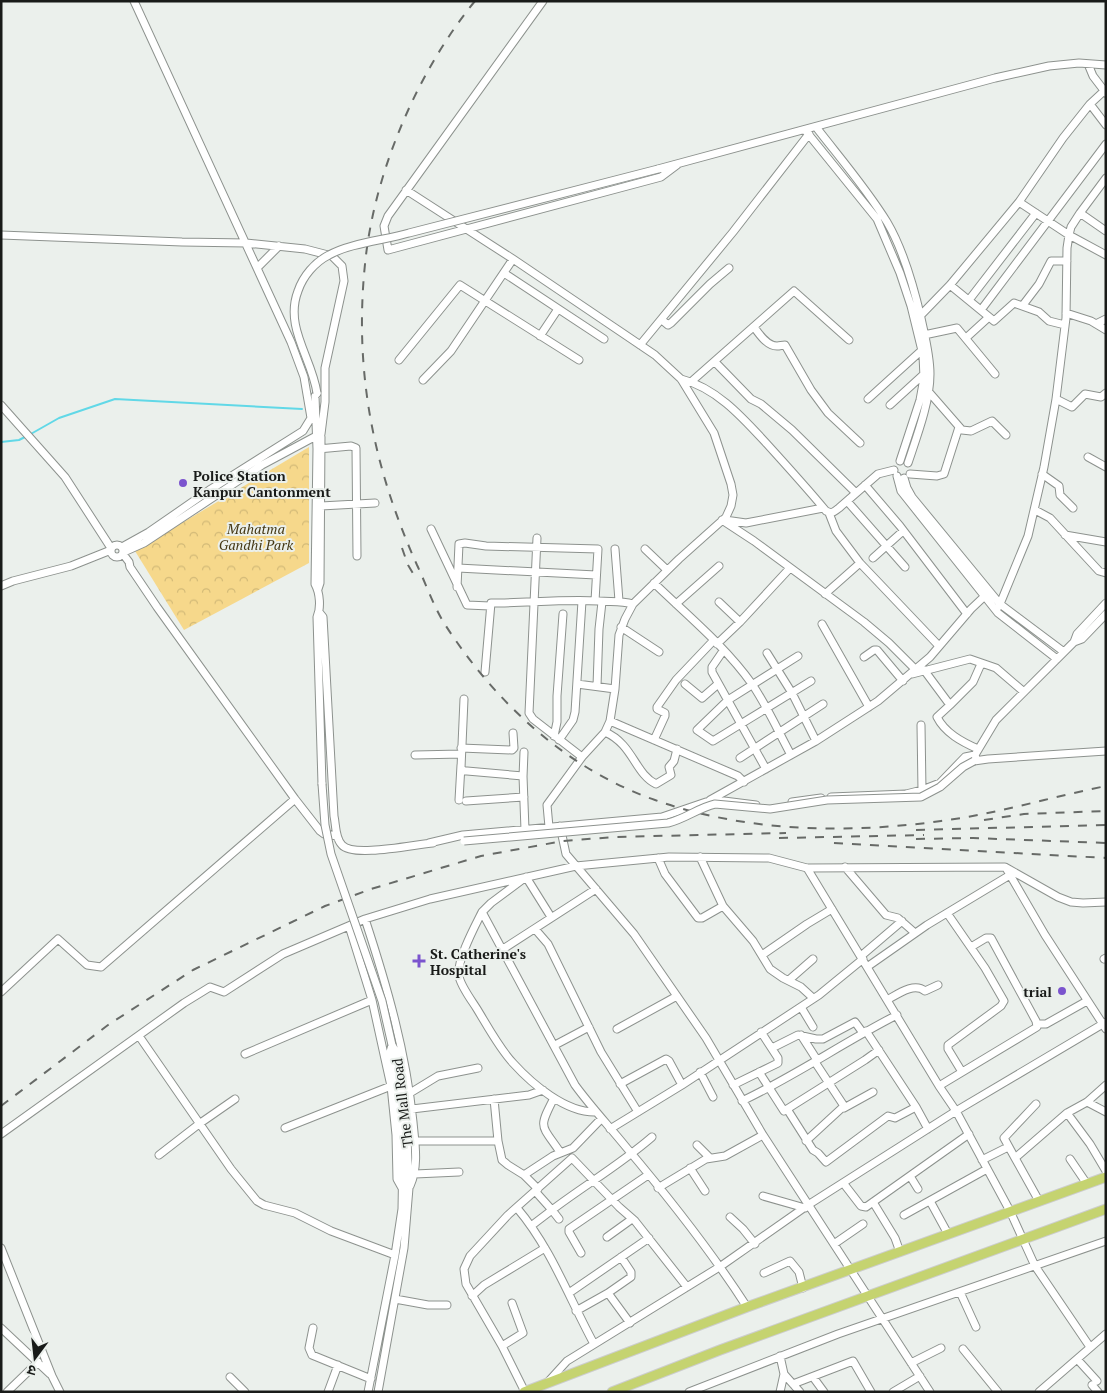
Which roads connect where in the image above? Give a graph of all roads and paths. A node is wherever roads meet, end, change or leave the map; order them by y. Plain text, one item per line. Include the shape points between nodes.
1 (134, 1) edge
2 (542, 1) edge
3 (1088, 64) junction
4 (1106, 65) edge
5 (1105, 92) edge
6 (1090, 104) junction
7 (1106, 124) edge
8 (816, 127) junction
9 (807, 132) junction
10 (1106, 144) edge
11 (677, 165) junction
12 (1106, 178) edge
13 (406, 190) junction
14 (1019, 202) junction
15 (1036, 213) junction
16 (1080, 213) junction
17 (1049, 221) junction
18 (883, 223) junction
19 (465, 228) junction
20 (1106, 231) edge
21 (1, 235) edge
22 (1069, 235) junction
23 (246, 243) junction
24 (279, 246) junction
25 (1106, 255) edge
26 (513, 259) junction
27 (1067, 261) junction
28 (257, 268) junction
29 (729, 268) dead end
30 (504, 273) junction
31 (950, 284) junction
32 (969, 300) junction
33 (485, 302) junction
34 (1023, 305) junction
35 (558, 309) junction
36 (981, 310) junction
37 (1066, 313) junction
38 (989, 317) junction
39 (917, 318) junction
40 (1106, 319) edge
41 (662, 320) junction
42 (1096, 324) junction
43 (1066, 325) junction
44 (754, 327) junction
45 (1106, 330) edge
46 (540, 336) junction
47 (924, 336) junction
48 (966, 338) junction
49 (604, 339) dead end
50 (849, 340) dead end
51 (640, 345) junction
52 (922, 350) junction
53 (400, 360) dead end
54 (579, 360) dead end
55 (715, 362) junction
56 (924, 374) junction
57 (995, 374) dead end
58 (681, 379) junction
59 (423, 380) dead end
60 (692, 381) junction
61 (928, 391) junction
62 (1106, 393) edge
63 (868, 399) dead end
64 (1056, 399) junction
65 (1, 405) edge
66 (890, 405) dead end
67 (315, 414) junction
68 (959, 427) junction
69 (318, 435) junction
70 (1006, 435) dead end
71 (860, 443) dead end
72 (319, 449) junction
73 (1088, 457) dead end
74 (904, 462) junction
75 (1106, 467) edge
76 (901, 474) junction
77 (1042, 474) junction
78 (866, 485) junction
79 (856, 493) junction
80 (847, 501) junction
81 (375, 503) dead end
82 (357, 504) junction
83 (321, 506) junction
84 (823, 508) junction
85 (1073, 508) dead end
86 (182, 509) junction
87 (1035, 510) junction
88 (829, 513) junction
89 (186, 516) junction
90 (722, 520) junction
91 (431, 530) dead end
92 (904, 531) junction
93 (1065, 535) junction
94 (537, 538) dead end
95 (1106, 542) edge
96 (886, 545) junction
97 (536, 548) junction
98 (615, 549) dead end
99 (645, 549) dead end
100 (117, 551) junction
101 (357, 556) dead end
102 (873, 558) dead end
103 (860, 563) junction
104 (719, 566) dead end
105 (905, 567) dead end
106 (458, 568) junction
107 (790, 568) junction
108 (667, 570) junction
109 (535, 573) junction
110 (1106, 573) edge
111 (596, 575) junction
112 (654, 583) junction
113 (1, 586) edge
114 (457, 587) junction
115 (318, 589) junction
116 (826, 594) junction
117 (987, 594) junction
118 (582, 601) junction
119 (598, 601) junction
120 (619, 601) junction
121 (719, 602) dead end
122 (533, 603) junction
123 (1106, 603) edge
124 (634, 604) junction
125 (676, 604) junction
126 (490, 606) junction
127 (998, 607) junction
128 (319, 612) junction
129 (562, 614) dead end
130 (967, 614) junction
131 (1106, 614) edge
132 (740, 622) junction
133 (822, 624) dead end
134 (621, 627) junction
135 (715, 642) junction
136 (1074, 642) junction
137 (939, 646) junction
138 (723, 651) junction
139 (659, 652) dead end
140 (1064, 652) junction
141 (767, 653) dead end
142 (798, 656) dead end
143 (864, 657) dead end
144 (1057, 659) junction
145 (981, 664) junction
146 (778, 670) junction
147 (924, 670) junction
148 (484, 672) dead end
149 (913, 672) junction
150 (903, 680) junction
151 (811, 681) dead end
152 (577, 684) junction
153 (685, 684) dead end
154 (718, 684) junction
155 (753, 685) junction
156 (597, 686) junction
157 (615, 689) junction
158 (1024, 692) junction
159 (792, 693) junction
160 (464, 698) dead end
161 (728, 700) junction
162 (823, 704) dead end
163 (950, 705) junction
164 (870, 707) junction
165 (766, 708) junction
166 (804, 717) junction
167 (610, 721) junction
168 (742, 723) junction
169 (921, 725) dead end
170 (605, 732) junction
171 (514, 733) dead end
172 (779, 733) junction
173 (557, 738) junction
174 (654, 740) junction
175 (816, 741) junction
176 (755, 748) junction
177 (676, 749) junction
178 (461, 751) junction
179 (1106, 751) edge
180 (524, 752) dead end
181 (416, 755) dead end
182 (791, 755) junction
183 (976, 756) junction
184 (582, 757) junction
185 (740, 758) dead end
186 (461, 765) junction
187 (766, 769) junction
188 (524, 777) junction
189 (744, 782) junction
190 (922, 790) junction
191 (524, 797) junction
192 (295, 799) junction
193 (706, 802) junction
194 (560, 826) junction
195 (549, 827) junction
196 (525, 830) junction
197 (337, 836) junction
198 (429, 843) junction
199 (700, 857) junction
200 (658, 858) junction
201 (576, 866) junction
202 (844, 867) junction
203 (1005, 867) junction
204 (807, 868) junction
205 (1010, 875) junction
206 (526, 877) junction
207 (596, 889) junction
208 (1106, 902) edge
209 (723, 906) junction
210 (832, 909) junction
211 (482, 912) junction
212 (947, 913) junction
213 (551, 917) junction
214 (365, 919) junction
215 (902, 921) junction
216 (349, 926) junction
217 (535, 929) junction
218 (915, 933) junction
219 (971, 947) junction
220 (503, 949) junction
221 (762, 955) junction
222 (862, 957) junction
223 (813, 959) dead end
224 (867, 966) junction
225 (789, 980) junction
226 (938, 985) dead end
227 (1, 992) edge
228 (676, 996) junction
229 (814, 998) junction
230 (372, 1000) junction
231 (887, 1000) junction
232 (1087, 1001) junction
233 (801, 1007) junction
234 (896, 1015) junction
235 (1037, 1024) junction
236 (1105, 1025) edge
237 (813, 1027) dead end
238 (589, 1028) junction
239 (617, 1029) dead end
240 (761, 1032) junction
241 (864, 1032) junction
242 (801, 1035) junction
243 (139, 1036) junction
244 (555, 1046) junction
245 (772, 1048) junction
246 (878, 1050) junction
247 (245, 1054) dead end
248 (719, 1060) junction
249 (816, 1061) junction
250 (478, 1068) dead end
251 (700, 1072) junction
252 (759, 1072) junction
253 (962, 1072) junction
254 (829, 1083) junction
255 (620, 1084) junction
256 (682, 1085) junction
257 (733, 1085) junction
258 (1106, 1085) edge
259 (390, 1086) junction
260 (939, 1086) junction
261 (769, 1088) junction
262 (543, 1090) junction
263 (874, 1092) dead end
264 (410, 1093) junction
265 (713, 1097) dead end
266 (554, 1098) junction
267 (235, 1099) dead end
268 (494, 1099) junction
269 (742, 1101) junction
270 (1087, 1102) junction
271 (1036, 1104) dead end
272 (916, 1107) junction
273 (844, 1108) junction
274 (412, 1109) junction
275 (787, 1109) junction
276 (956, 1111) junction
277 (596, 1112) junction
278 (638, 1112) junction
279 (1106, 1112) edge
280 (1067, 1113) junction
281 (601, 1119) junction
282 (199, 1124) junction
283 (285, 1128) dead end
284 (610, 1129) junction
285 (928, 1129) junction
286 (1, 1134) edge
287 (968, 1134) junction
288 (763, 1135) junction
289 (652, 1136) dead end
290 (415, 1141) junction
291 (498, 1141) junction
292 (806, 1141) junction
293 (697, 1145) dead end
294 (1008, 1147) junction
295 (560, 1152) junction
296 (632, 1154) junction
297 (159, 1155) dead end
298 (709, 1158) junction
299 (1015, 1158) junction
300 (1070, 1159) dead end
301 (982, 1160) junction
302 (690, 1168) junction
303 (987, 1169) junction
304 (1106, 1171) edge
305 (459, 1172) dead end
306 (409, 1175) junction
307 (524, 1175) junction
308 (648, 1175) junction
309 (910, 1176) junction
310 (1106, 1177) edge
311 (593, 1180) junction
312 (844, 1184) junction
313 (1087, 1184) junction
314 (406, 1188) junction
315 (658, 1188) junction
316 (918, 1189) dead end
317 (536, 1190) junction
318 (705, 1191) dead end
319 (763, 1196) dead end
320 (612, 1199) junction
321 (930, 1201) junction
322 (1039, 1201) junction
323 (873, 1202) junction
324 (807, 1207) junction
325 (516, 1208) junction
326 (1106, 1209) edge
327 (552, 1210) junction
328 (1010, 1211) junction
329 (904, 1215) dead end
330 (730, 1217) dead end
331 (559, 1219) dead end
332 (632, 1219) junction
333 (863, 1224) dead end
334 (531, 1226) junction
335 (948, 1234) junction
336 (607, 1237) dead end
337 (649, 1238) junction
338 (1022, 1239) junction
339 (1106, 1241) edge
340 (755, 1244) junction
341 (834, 1244) junction
342 (1, 1248) edge
343 (545, 1248) junction
344 (900, 1252) junction
345 (582, 1253) dead end
346 (395, 1255) junction
347 (621, 1257) junction
348 (720, 1266) junction
349 (1035, 1266) junction
350 (851, 1270) junction
351 (764, 1273) dead end
352 (687, 1287) junction
353 (803, 1288) junction
354 (608, 1292) junction
355 (960, 1292) junction
356 (568, 1294) junction
357 (472, 1296) junction
358 (867, 1296) junction
359 (395, 1299) junction
360 (512, 1304) dead end
361 (447, 1305) dead end
362 (748, 1308) junction
363 (576, 1311) junction
364 (882, 1318) junction
365 (630, 1322) junction
366 (1, 1328) edge
367 (313, 1328) dead end
368 (976, 1328) dead end
369 (1106, 1334) edge
370 (594, 1344) junction
371 (502, 1346) junction
372 (1090, 1347) junction
373 (941, 1348) dead end
374 (963, 1349) dead end
375 (780, 1356) junction
376 (1077, 1359) junction
377 (38, 1362) junction
378 (911, 1363) junction
379 (338, 1365) junction
380 (784, 1374) junction
381 (52, 1376) junction
382 (920, 1376) junction
383 (230, 1377) dead end
384 (813, 1377) junction
385 (371, 1379) junction
386 (547, 1383) junction
387 (793, 1384) junction
388 (1047, 1385) junction
389 (706, 1389) edge
390 (240, 1390) edge
391 (7, 1392) edge
392 (60, 1392) edge
393 (328, 1392) edge
394 (368, 1392) edge
395 (378, 1392) edge
396 (524, 1392) edge
397 (612, 1392) edge
398 (689, 1392) edge
399 (780, 1392) edge
400 (800, 1392) edge
401 (824, 1392) edge
402 (871, 1392) edge
403 (893, 1392) edge
404 (930, 1392) edge
405 (998, 1392) edge
406 (1040, 1392) edge
407 (1052, 1392) edge
408 (1098, 1392) edge

1 - 23 street
2 - 13 street
3 - 4 street
3 - 5 street
3 - 8 street via 1050,66 996,78
5 - 6 street
6 - 7 street
6 - 14 street
8 - 9 street
8 - 18 street via 867,192
9 - 11 street
9 - 18 street
9 - 41 street
10 - 17 street
11 - 19 street via 661,177
11 - 67 street, bridge via 328,255 302,282 293,311 296,331 311,365 319,396
12 - 16 street
13 - 19 street
13 - 19 street via 384,226 388,250
14 - 15 street
14 - 31 street
15 - 17 street
15 - 32 street
16 - 20 street
16 - 22 street
17 - 22 street
17 - 36 street
18 - 39 street via 900,253 915,295
19 - 26 street
21 - 23 street
22 - 25 street
22 - 27 street
23 - 24 street
23 - 28 street
24 - 28 street
24 - 69 street via 332,256 344,272 343,293 325,368 325,402
26 - 30 street
26 - 51 street
27 - 34 street via 1051,261
27 - 37 street
28 - 67 street via 291,342
29 - 41 street via 671,324
30 - 33 street
30 - 35 street
31 - 32 street
31 - 39 street
32 - 36 street
33 - 46 street
33 - 53 street via 460,285
33 - 59 street via 451,351
34 - 38 street via 1012,303 996,321
34 - 43 street via 1051,321
35 - 46 street
35 - 49 street
36 - 38 street
37 - 42 street
37 - 43 street
38 - 48 street
39 - 47 street
39 - 52 street
40 - 42 street
41 - 51 street
42 - 45 street
43 - 64 street
44 - 50 street via 795,291
44 - 55 street
44 - 71 street via 770,343 785,345 828,413
46 - 54 street
47 - 48 street via 957,328
47 - 61 street via 929,357
48 - 57 street
51 - 58 street
52 - 56 street
52 - 63 street
55 - 60 street
55 - 79 street via 751,399 792,430
56 - 66 street
56 - 74 street
58 - 60 street
58 - 90 street via 714,433 731,484 731,506
60 - 84 street via 732,407 794,472
61 - 68 street
61 - 74 street
62 - 64 street via 1100,397 1085,394 1072,407
64 - 77 street
65 - 100 street via 65,477
67 - 69 street
67 - 86 street via 303,431
68 - 70 street via 968,432 992,420
68 - 76 street via 944,474
69 - 72 street
69 - 89 street via 262,465
72 - 82 street via 356,448
72 - 83 street
72 - 115 street via 315,584
73 - 75 street
74 - 76 street via 896,463
74 - 76 street via 911,466
76 - 78 street via 878,474
76 - 117 street via 912,497
77 - 85 street via 1059,486 1060,496
77 - 87 street
78 - 79 street
78 - 92 street
79 - 80 street
80 - 88 street
80 - 96 street
81 - 82 street
82 - 83 street
82 - 101 street
83 - 115 street
84 - 88 street
84 - 90 street via 746,522
86 - 89 street
86 - 100 street
87 - 93 street via 1047,515
87 - 127 street via 1028,536
88 - 103 street via 836,531
89 - 100 street via 144,543
90 - 107 street
90 - 108 street
91 - 114 street
92 - 96 street
92 - 130 street
93 - 95 street
93 - 110 street via 1100,571
94 - 97 street
96 - 102 street
96 - 105 street
97 - 106 street via 459,544
97 - 109 street
97 - 111 street via 598,549
98 - 120 street
99 - 108 street
100 - 113 street
100 - 192 street via 129,562 157,607
103 - 116 street
103 - 137 street
104 - 125 street
106 - 109 street
106 - 114 street
107 - 116 street
107 - 132 street
108 - 112 street
109 - 111 street
109 - 122 street
111 - 119 street
112 - 124 street
112 - 125 street
114 - 126 street via 466,605
115 - 128 street
116 - 149 street via 889,642
117 - 127 street
117 - 130 street
118 - 119 street
118 - 122 street
118 - 152 street
119 - 120 street
119 - 156 street
120 - 124 street
121 - 132 street
122 - 126 street via 491,602
122 - 173 street via 529,713
123 - 136 street via 1077,634
124 - 134 street
125 - 135 street
126 - 148 street
127 - 140 street
127 - 144 street via 1011,624
128 - 197 street via 323,617
128 - 306 street, The Mall Road, bridge via 316,617 325,825 330,854 382,1001 392,1045 390,1052
129 - 173 street
130 - 137 street
131 - 136 street via 1082,639
132 - 135 street
133 - 164 street
134 - 139 street
134 - 157 street
135 - 138 street
135 - 174 street via 681,674 657,707 665,716
136 - 140 street
137 - 149 street
138 - 154 street via 711,670
138 - 155 street
140 - 144 street
141 - 146 street
142 - 146 street
143 - 150 street via 877,650
144 - 158 street
145 - 147 street via 966,659
145 - 158 street via 996,668
145 - 163 street via 973,682
146 - 155 street
146 - 159 street
147 - 149 street
147 - 163 street
149 - 150 street
150 - 164 street
151 - 159 street
152 - 156 street
152 - 173 street via 573,720
153 - 154 street via 702,698
154 - 161 street
155 - 161 street
155 - 165 street
156 - 157 street
157 - 167 street
158 - 183 street via 996,720
159 - 165 street
159 - 166 street
160 - 178 street
161 - 168 street
161 - 168 street via 697,730 713,741
162 - 166 street
163 - 183 street via 937,719
164 - 175 street
165 - 168 street
165 - 172 street
166 - 172 street
166 - 175 street
167 - 170 street
167 - 174 street
168 - 176 street
169 - 190 street
170 - 177 street via 622,742 644,774 656,784 671,775 669,767
170 - 184 street
171 - 178 street via 512,750
172 - 176 street
172 - 182 street
173 - 184 street
174 - 177 street
175 - 182 street
176 - 185 street
176 - 187 street
177 - 189 street via 738,776
178 - 181 street
178 - 186 street
179 - 183 street
180 - 188 street
182 - 187 street
183 - 190 street via 965,757 940,783
183 - 198 street, bridge via 940,787 921,796 827,800 770,809 714,804 668,823
184 - 195 street via 547,805
186 - 188 street via 464,771
186 - 191 street via 463,800
187 - 189 street
188 - 191 street
189 - 193 street
190 - 193 street via 906,794 826,797 763,806 724,800
191 - 196 street
192 - 197 street via 324,834
192 - 227 street via 100,967 86,965 58,939
193 - 194 street via 662,817
194 - 195 street
194 - 201 street via 566,854
195 - 196 street
196 - 198 street via 463,835
197 - 198 street via 341,845 355,851
199 - 200 street
199 - 204 street via 769,858
199 - 209 street
200 - 201 street
200 - 209 street via 665,874 696,917 702,918
201 - 206 street
201 - 207 street
202 - 203 street
202 - 204 street
202 - 215 street via 886,915
203 - 205 street
203 - 208 street via 1064,899 1083,903
204 - 210 street
205 - 212 street
205 - 232 street
206 - 211 street
206 - 213 street
206 - 214 street via 430,899
207 - 213 street
207 - 228 street via 634,934
209 - 221 street
210 - 221 street
210 - 222 street
211 - 220 street
211 - 262 street via 462,957 459,977 512,1062
212 - 218 street
212 - 219 street
213 - 217 street
214 - 216 street
214 - 264 street via 390,997
215 - 218 street
215 - 222 street
216 - 230 street
216 - 243 street via 283,954 224,992 210,987
217 - 220 street
217 - 238 street via 548,944
218 - 224 street
219 - 235 street via 991,938
219 - 253 street via 1004,1004 948,1045
220 - 244 street
221 - 225 street via 770,969
222 - 224 street
222 - 229 street
223 - 225 street
224 - 231 street
225 - 229 street
226 - 231 street via 925,991 912,987
228 - 239 street
228 - 248 street
229 - 233 street
230 - 247 street
230 - 259 street
231 - 234 street
232 - 235 street via 1046,1024
232 - 236 street
233 - 237 street
233 - 240 street
234 - 241 street
234 - 260 street
235 - 253 street via 1034,1029
236 - 276 street
238 - 244 street
238 - 255 street
240 - 245 street
240 - 248 street
241 - 242 street via 854,1022 823,1039
241 - 246 street
241 - 249 street
242 - 245 street
242 - 249 street
243 - 282 street
243 - 286 street
244 - 277 street via 575,1085
245 - 252 street via 778,1063
246 - 254 street
246 - 272 street
248 - 251 street
248 - 257 street
249 - 254 street
249 - 261 street
250 - 264 street via 438,1076
251 - 256 street
251 - 265 street
252 - 257 street
252 - 261 street
253 - 260 street
254 - 273 street
254 - 275 street
255 - 256 street via 666,1058
255 - 278 street
256 - 278 street
257 - 269 street
258 - 270 street
259 - 283 street
259 - 314 street via 397,1179
260 - 276 street
261 - 269 street
261 - 275 street via 784,1111
262 - 266 street
262 - 268 street via 530,1095
263 - 273 street
264 - 274 street
266 - 277 street via 581,1112
266 - 295 street via 542,1124
267 - 282 street
268 - 274 street
268 - 291 street
269 - 288 street
270 - 279 street
270 - 280 street
271 - 294 street via 1006,1134 1004,1138
272 - 285 street
272 - 292 street via 895,1118 888,1116 826,1162
273 - 292 street
274 - 290 street
275 - 292 street
276 - 285 street
276 - 287 street
277 - 281 street
278 - 284 street
280 - 299 street
280 - 304 street
281 - 284 street
281 - 295 street via 573,1148
282 - 297 street
282 - 346 street via 257,1201 295,1213 324,1228
284 - 296 street
285 - 312 street
287 - 301 street
287 - 309 street
288 - 298 street via 725,1156
288 - 324 street
289 - 296 street
290 - 291 street
290 - 306 street
291 - 307 street via 502,1160
293 - 298 street
294 - 299 street
294 - 301 street
295 - 307 street
296 - 308 street
296 - 311 street
298 - 302 street
299 - 322 street
300 - 313 street
301 - 303 street
302 - 315 street
302 - 318 street
303 - 321 street
303 - 328 street
305 - 306 street
306 - 314 street, The Mall Road
306 - 314 street
307 - 317 street
308 - 315 street
308 - 320 street
309 - 316 street
309 - 323 street
310 - 313 main road
311 - 317 street via 572,1158
311 - 320 street
311 - 327 street
312 - 323 street via 862,1207
312 - 324 street
313 - 322 main road
314 - 346 street, The Mall Road
314 - 359 street, The Mall Road via 406,1231
315 - 348 street
317 - 325 street
317 - 327 street
319 - 324 street
320 - 332 street
320 - 345 street via 569,1229
321 - 329 street
321 - 335 street
322 - 328 main road
323 - 344 street
324 - 340 street
324 - 341 street
325 - 334 street
325 - 357 street via 466,1263 464,1276
326 - 338 main road
327 - 331 street
327 - 334 street
328 - 335 main road
328 - 338 street
330 - 340 street
332 - 336 street
332 - 337 street
333 - 341 street
334 - 343 street
335 - 344 main road
337 - 347 street
337 - 352 street
338 - 349 street
338 - 358 main road
339 - 349 street
340 - 348 street
341 - 350 street
342 - 381 street
343 - 356 street
343 - 357 street via 484,1285
344 - 350 main road
346 - 385 street, The Mall Road
347 - 354 street via 632,1276
347 - 356 street
348 - 352 street
348 - 362 street
349 - 355 street
349 - 372 street
350 - 353 main road
350 - 358 street
351 - 353 street via 790,1261
352 - 365 street
353 - 362 main road
354 - 363 street
354 - 365 street
355 - 364 street
355 - 368 street
356 - 363 street
357 - 371 street
358 - 364 street
358 - 397 main road
359 - 361 street
359 - 395 street, The Mall Road
360 - 371 street via 523,1333
362 - 386 main road
363 - 370 street
364 - 375 street
364 - 378 street
365 - 370 street
366 - 377 street
367 - 379 street via 310,1352
369 - 372 street
370 - 386 street via 567,1361
371 - 396 street
372 - 376 street
373 - 378 street
374 - 405 street
375 - 380 street
375 - 389 street
376 - 388 street
376 - 408 street
377 - 381 street
377 - 391 street
378 - 382 street
379 - 385 street
379 - 393 street
380 - 387 street
380 - 399 street
381 - 392 street
382 - 403 street
382 - 404 street
383 - 390 street
384 - 387 street
384 - 401 street
384 - 402 street via 853,1361
385 - 394 street, The Mall Road
386 - 396 main road
387 - 400 street
388 - 406 street
388 - 407 street
389 - 398 street

